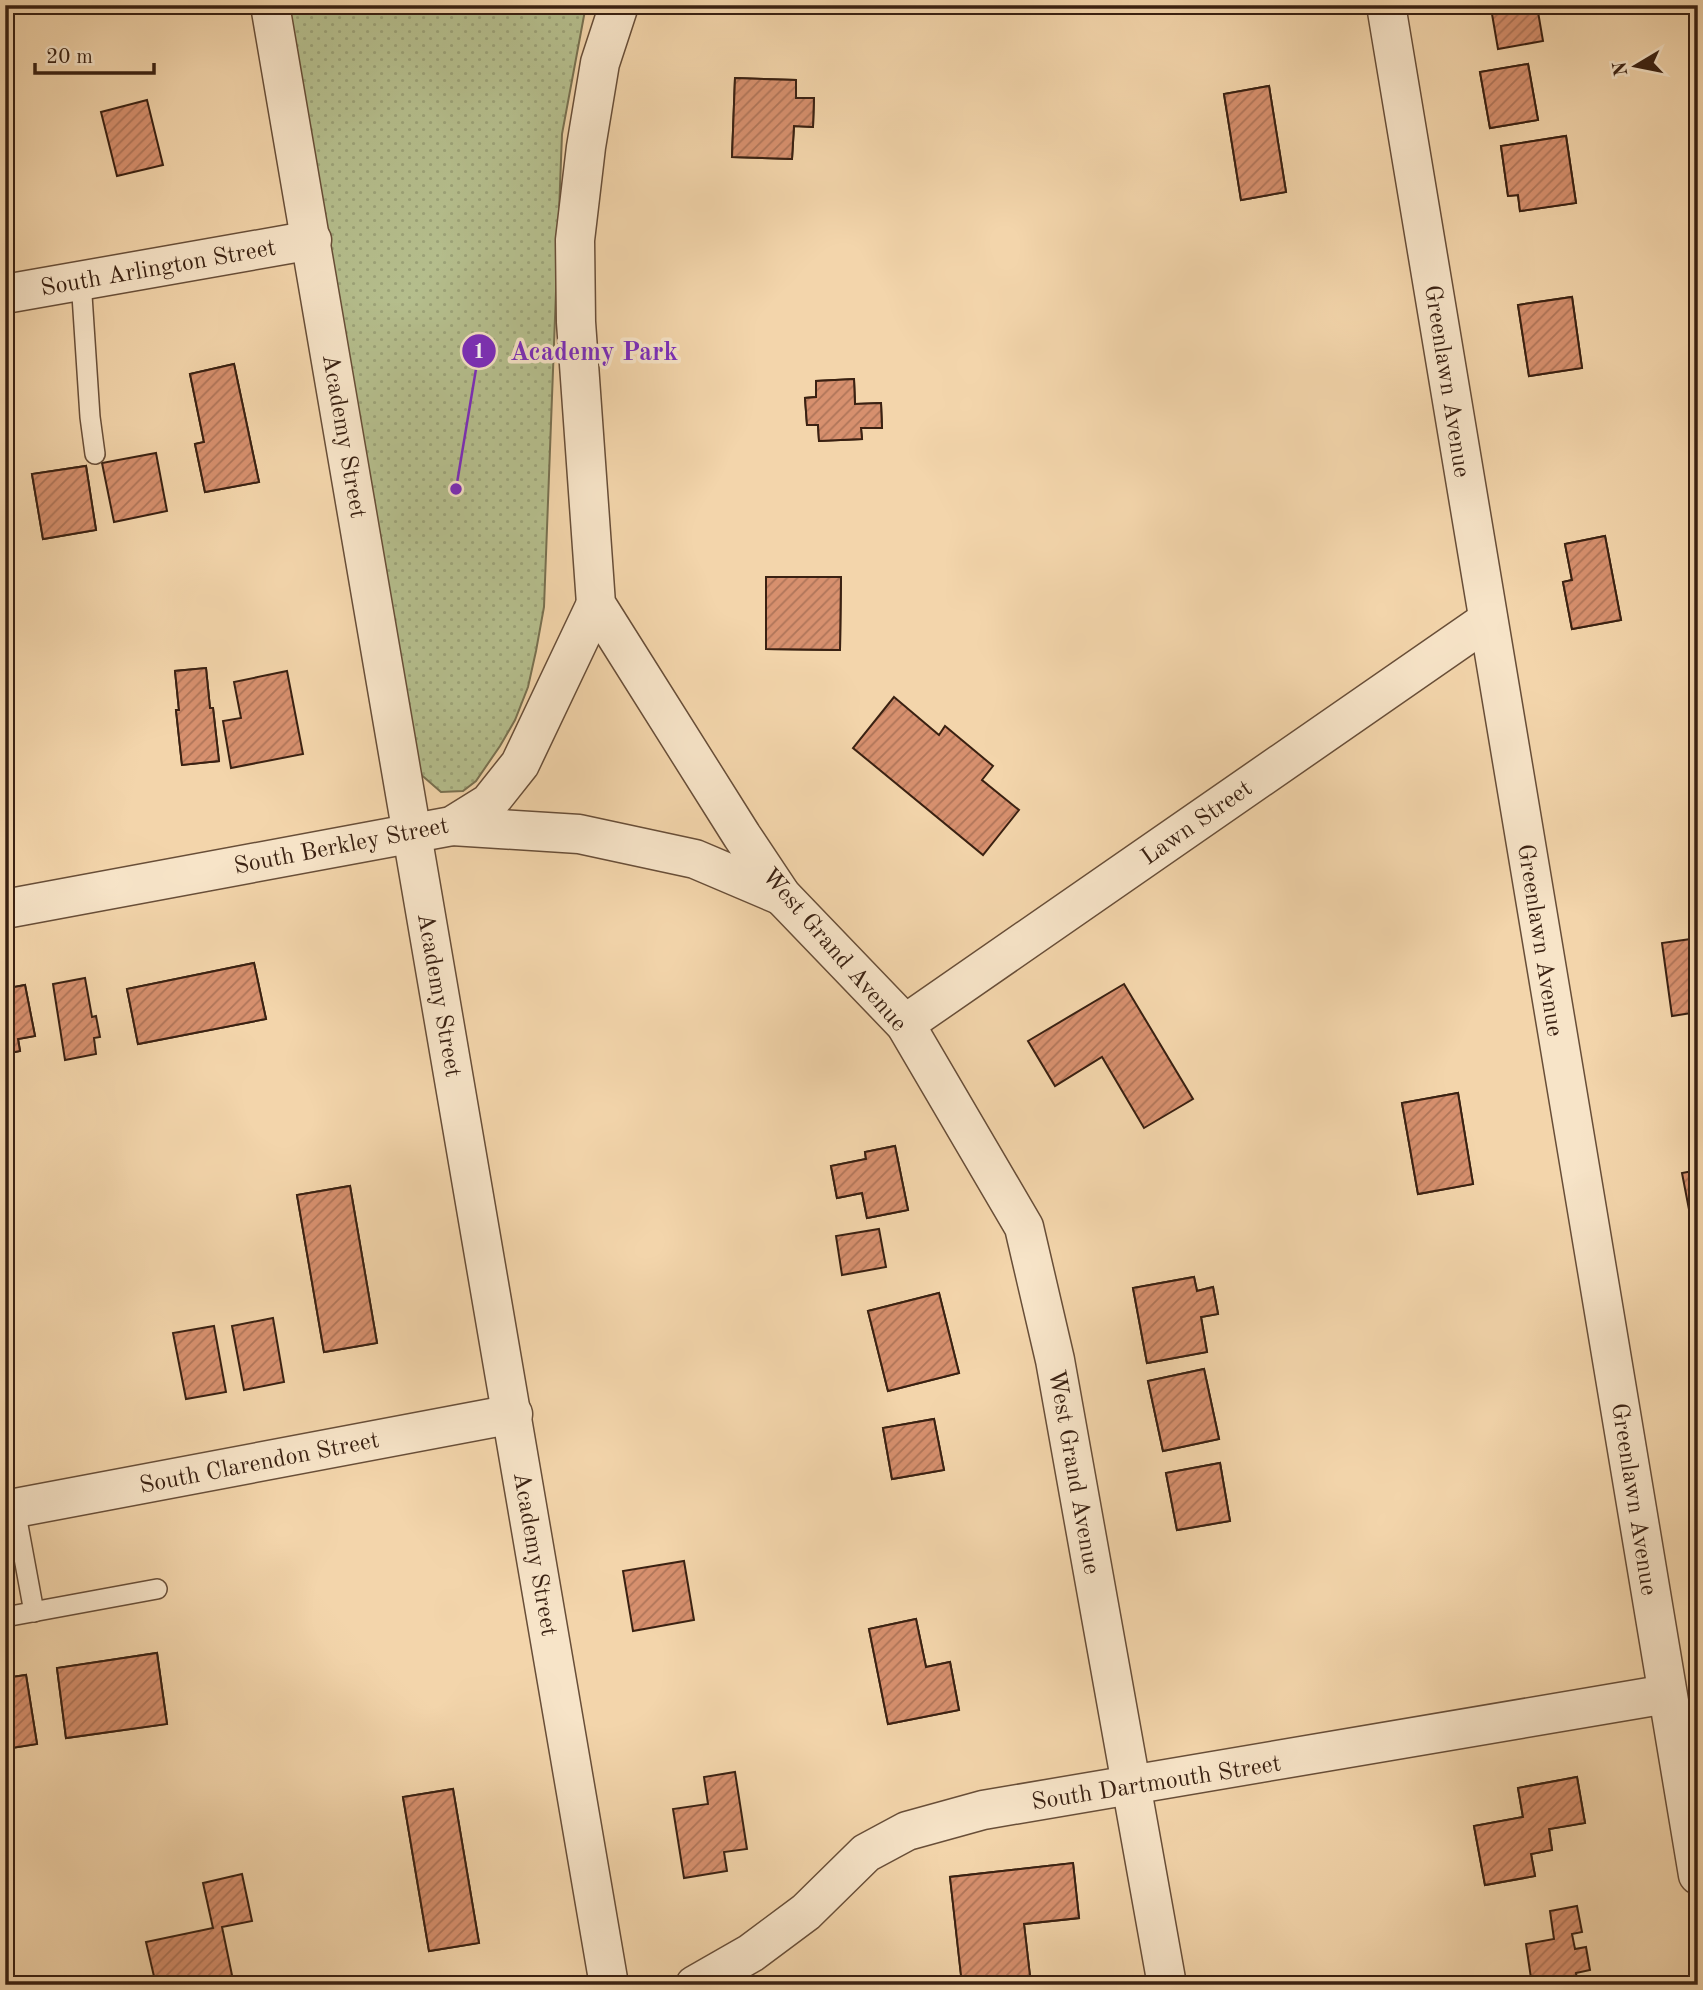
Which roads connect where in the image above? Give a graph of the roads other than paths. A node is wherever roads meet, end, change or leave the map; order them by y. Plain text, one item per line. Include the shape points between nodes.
1 (270, 5) edge
2 (619, 5) edge
3 (1385, 5) edge
4 (312, 240) junction
5 (81, 280) junction
6 (5, 294) edge
7 (95, 454) dead end
8 (596, 604) junction
9 (1488, 620) junction
10 (452, 826) junction
11 (412, 834) junction
12 (782, 896) junction
13 (5, 909) edge
14 (905, 1024) junction
15 (513, 1414) junction
16 (10, 1510) edge
17 (157, 1589) dead end
18 (34, 1612) junction
19 (5, 1617) edge
20 (1667, 1694) junction
21 (1133, 1786) junction
22 (1698, 1875) edge
23 (610, 1985) edge
24 (695, 1985) edge
25 (1167, 1985) edge

1 - 4 street, Academy Street
2 - 8 street, West Grand Avenue via 600,63 575,240 576,322
3 - 9 street, Greenlawn Avenue
4 - 5 street, South Arlington Street
4 - 11 street, Academy Street
5 - 6 street, South Arlington Street
5 - 7 lane
8 - 10 street, South Berkley Street via 520,764 489,803
8 - 12 street, West Grand Avenue
9 - 14 street, Lawn Street
9 - 20 street, Greenlawn Avenue
10 - 11 street, South Berkley Street
10 - 12 street via 579,834 695,859
11 - 13 street, South Berkley Street
11 - 15 street, Academy Street
12 - 14 street, West Grand Avenue
14 - 21 street, West Grand Avenue via 1024,1227 1055,1360
15 - 16 street, South Clarendon Street
15 - 23 street, Academy Street
16 - 18 lane
17 - 18 lane
18 - 19 lane
20 - 21 street, South Dartmouth Street
20 - 22 street, Greenlawn Avenue
21 - 24 street, South Dartmouth Street via 983,1810 907,1831 866,1853 806,1912 751,1954
21 - 25 street, West Grand Avenue

